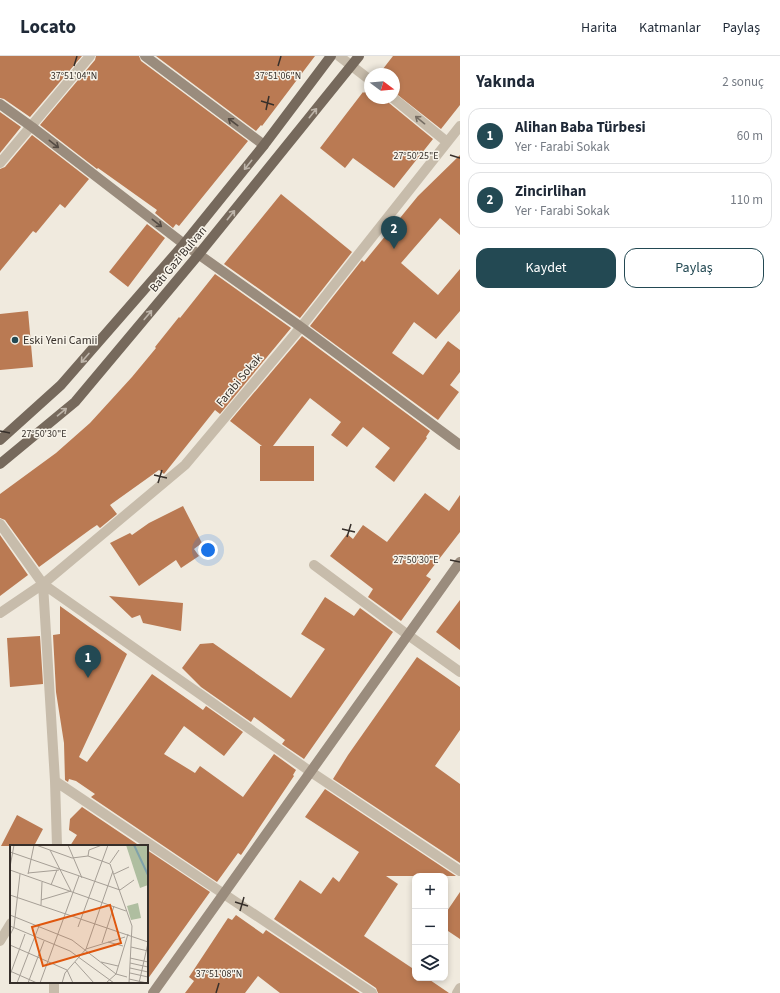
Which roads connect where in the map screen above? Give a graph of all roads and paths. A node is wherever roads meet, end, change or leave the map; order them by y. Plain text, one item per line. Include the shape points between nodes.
1 (90, 56) edge
2 (145, 56) edge
3 (331, 56) edge
4 (339, 56) edge
5 (359, 56) edge
6 (352, 65) junction
7 (364, 75) edge
8 (0, 104) edge
9 (400, 104) edge
10 (460, 126) edge
11 (32, 127) junction
12 (447, 142) junction
13 (264, 145) junction
14 (0, 163) edge
15 (184, 244) junction
16 (199, 254) junction
17 (301, 327) junction
18 (0, 440) edge
19 (460, 445) edge
20 (0, 464) edge
21 (0, 524) edge
22 (460, 562) edge
23 (314, 565) dead end
24 (43, 584) junction
25 (0, 613) edge
26 (408, 635) junction
27 (460, 672) edge
28 (311, 772) junction
29 (54, 781) junction
30 (57, 845) edge
31 (460, 870) edge
32 (224, 894) junction
33 (10, 925) edge
34 (0, 941) edge
35 (460, 988) edge
36 (153, 993) edge
37 (372, 993) edge
38 (457, 993) edge

1 - 11 street
13 -> 2 street
3 - 13 main road, Batı Gazi Bulvarı
4 - 6 street
5 - 6 main road, Batı Gazi Bulvarı
6 - 7 street
16 -> 6 main road, Batı Gazi Bulvarı
8 - 11 street
12 -> 9 street
10 - 12 street, Farabi Sokak
11 - 14 street
11 -> 15 street
12 - 17 street, Farabi Sokak
13 -> 15 main road, Batı Gazi Bulvarı
15 - 16 street
15 -> 18 main road, Batı Gazi Bulvarı via 61,385
16 - 17 street
20 -> 16 main road, Batı Gazi Bulvarı via 75,402
17 - 19 street
17 - 24 street, Farabi Sokak via 185,465
21 - 24 street
22 - 26 street
23 - 26 street
24 - 25 street, Farabi Sokak
24 - 28 street
24 - 29 street
26 - 27 street
26 - 28 street
28 - 31 street
28 - 32 street
29 - 30 street
29 - 32 street
32 - 36 street
32 - 37 street
33 - 34 street
35 - 38 street

